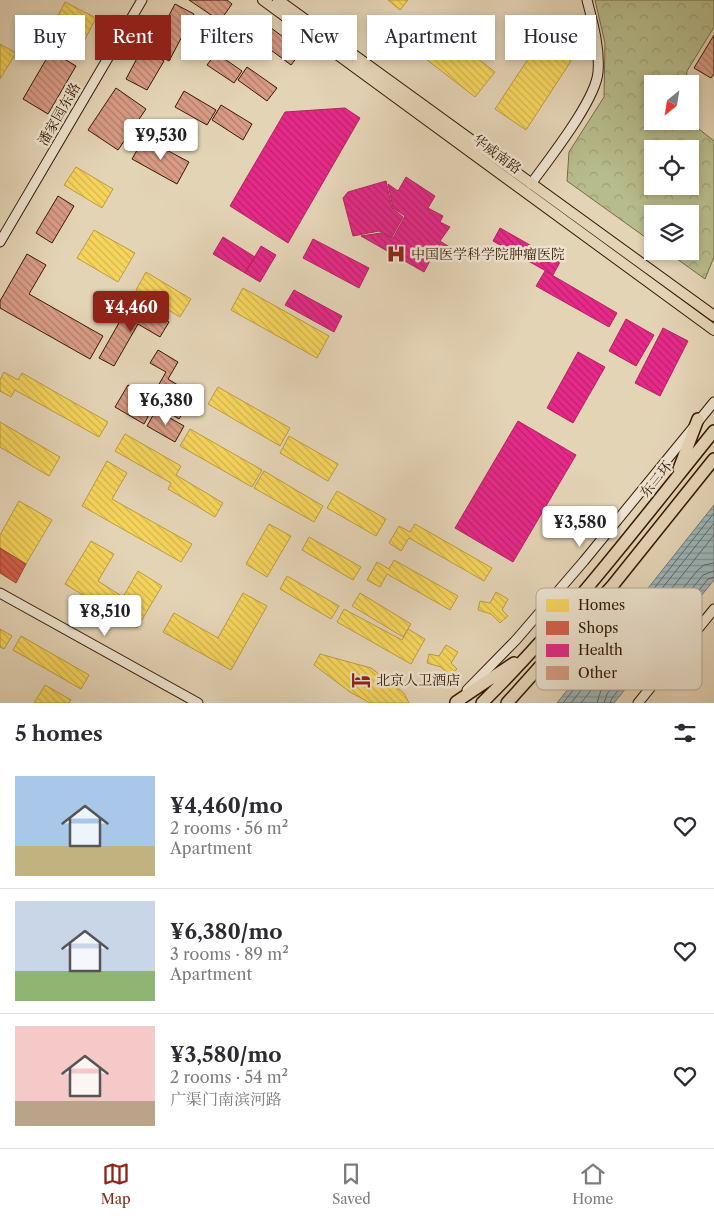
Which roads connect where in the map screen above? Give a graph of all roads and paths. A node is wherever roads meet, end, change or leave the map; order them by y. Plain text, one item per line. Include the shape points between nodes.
1 (142, 0) edge
2 (264, 0) edge
3 (278, 0) edge
4 (587, 0) edge
5 (531, 184) junction
6 (0, 242) edge
7 (714, 316) edge
8 (714, 330) edge
9 (714, 402) edge
10 (698, 419) junction
11 (714, 431) edge
12 (714, 459) edge
13 (674, 480) junction
14 (561, 588) edge
15 (587, 588) edge
16 (610, 588) edge
17 (0, 592) edge
18 (714, 608) edge
19 (536, 617) edge
20 (702, 623) edge
21 (536, 646) edge
22 (530, 653) junction
23 (536, 671) edge
24 (648, 690) edge
25 (455, 702) edge
26 (198, 703) edge
27 (482, 703) edge
28 (507, 703) edge
29 (638, 703) edge

1 - 6 street, 潘家园东路
2 - 8 main road, 华威南路
3 - 5 main road, 华威南路
4 - 5 street via 596,37 598,74 589,99
5 - 7 main road, 华威南路
9 - 10 street
10 - 13 highway
10 - 14 street
11 - 13 highway, 东二环
12 - 16 highway
13 - 15 highway, 东二环
17 - 26 street
18 - 20 street
19 - 25 street
21 - 22 highway, 东二环
22 - 25 highway
22 - 27 highway, 东二环
23 - 28 highway
24 - 29 street

